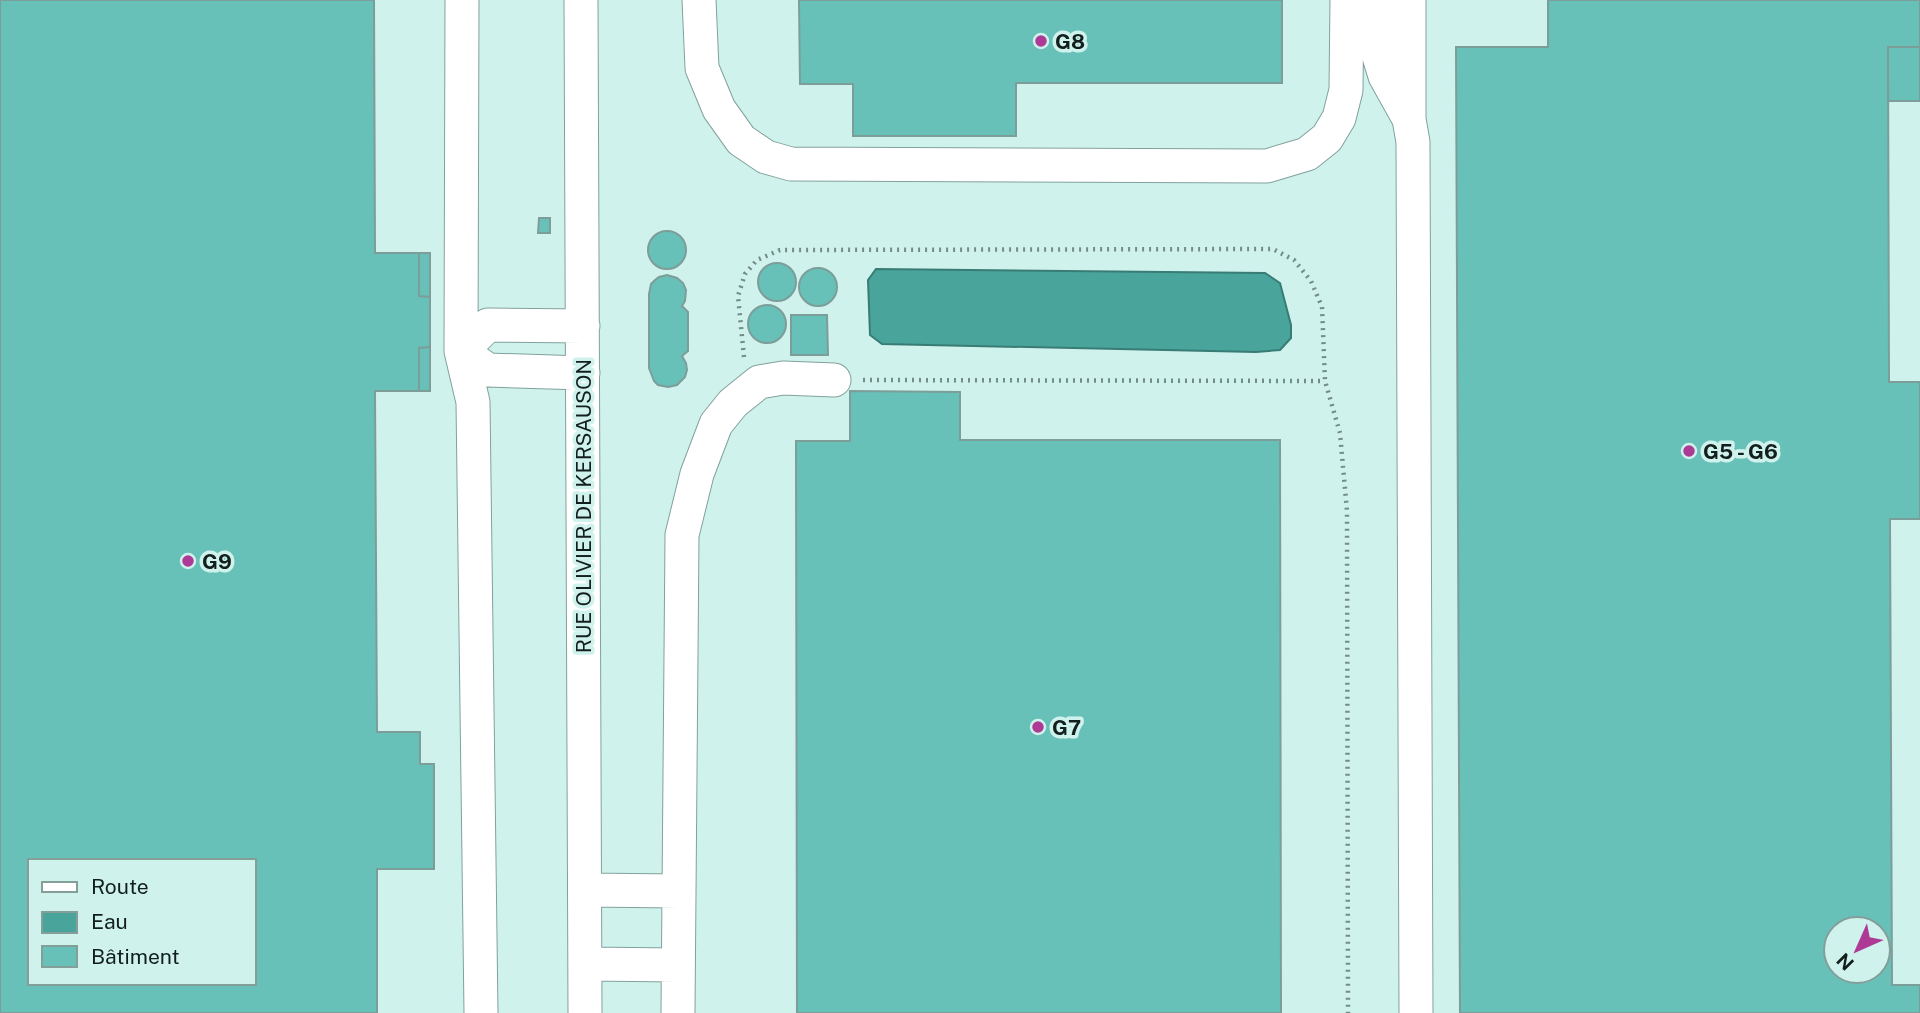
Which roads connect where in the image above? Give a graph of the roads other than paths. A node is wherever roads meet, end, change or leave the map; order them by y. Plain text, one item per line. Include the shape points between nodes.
1 (462, 0) edge
2 (582, 0) edge
3 (699, 0) edge
4 (1347, 0) edge
5 (1377, 0) edge
6 (1409, 0) edge
7 (1409, 119) junction
8 (583, 326) junction
9 (461, 351) junction
10 (583, 373) junction
11 (834, 380) road end
12 (585, 890) junction
13 (679, 891) junction
14 (585, 964) junction
15 (678, 965) junction
16 (481, 1013) edge
17 (585, 1013) edge
18 (678, 1013) edge
19 (1416, 1013) edge

1 - 9 street
2 - 8 street, RUE OLIVIER DE KERSAUSON
3 - 4 street via 702,68 719,109 741,140 766,157 791,164 1267,166 1307,154 1327,138 1339,118 1346,90
5 - 7 street via 1377,50 1385,76
6 - 7 street
7 - 19 street via 1415,307
8 - 9 street via 488,325
8 - 10 street, RUE OLIVIER DE KERSAUSON
9 - 10 street via 488,370
9 - 16 street via 473,401
10 - 12 street, RUE OLIVIER DE KERSAUSON
11 - 13 street via 759,382 716,424 697,474 682,535
12 - 13 street
12 - 14 street, RUE OLIVIER DE KERSAUSON
13 - 15 street
14 - 15 street
14 - 17 street, RUE OLIVIER DE KERSAUSON
15 - 18 street

